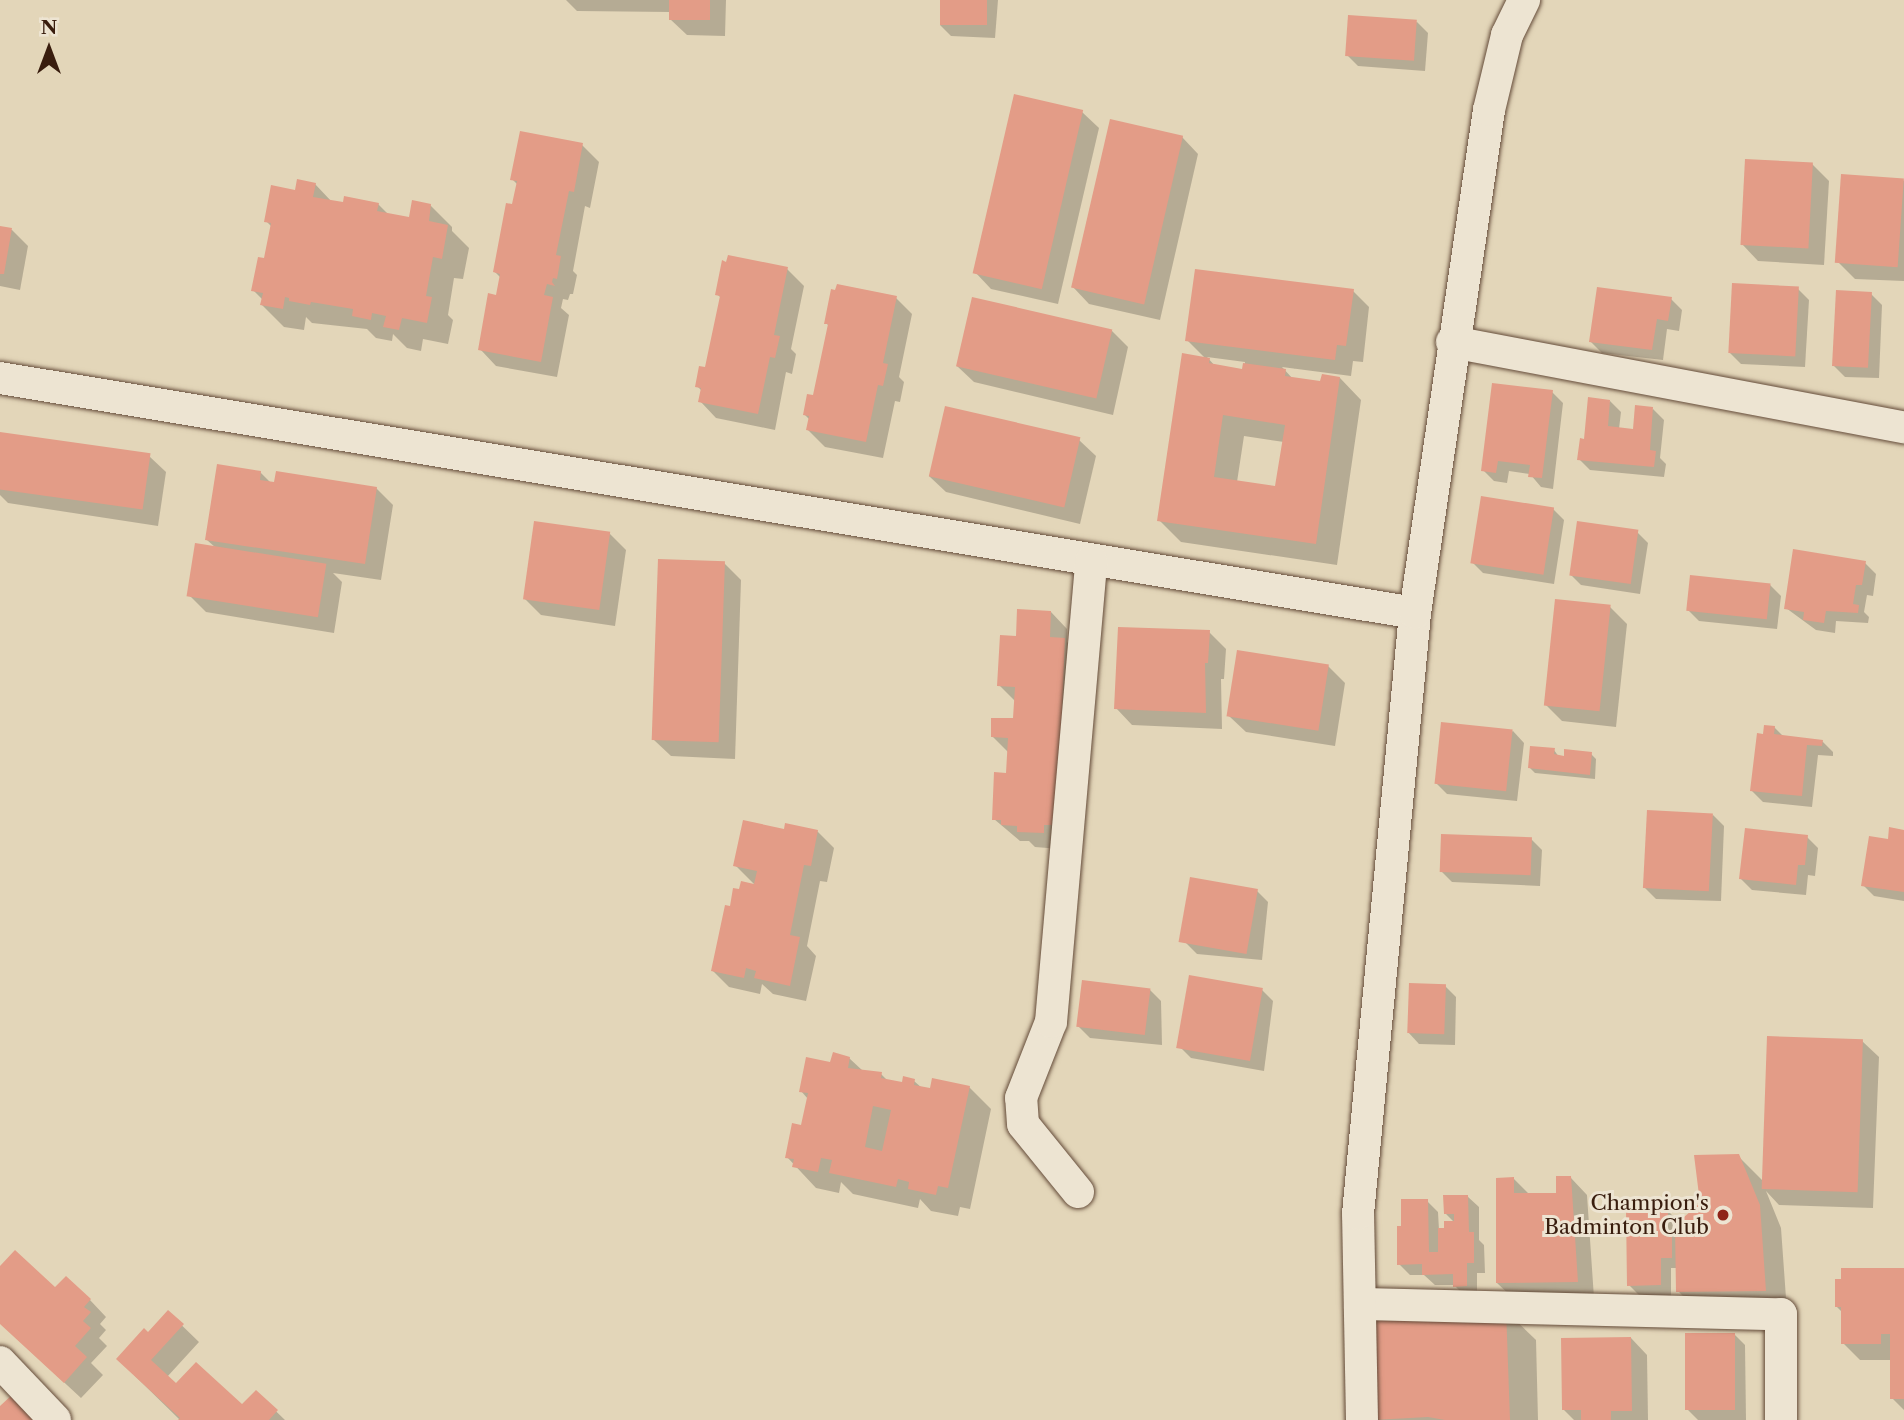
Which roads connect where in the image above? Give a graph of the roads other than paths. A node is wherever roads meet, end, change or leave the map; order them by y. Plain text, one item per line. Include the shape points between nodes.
1 (1524, 0) edge
2 (1452, 342) junction
3 (0, 378) edge
4 (1904, 427) edge
5 (1091, 561) junction
6 (1415, 614) junction
7 (1079, 1192) dead end
8 (1360, 1304) junction
9 (0, 1362) edge
10 (55, 1420) edge
11 (1362, 1420) edge
12 (1781, 1420) edge

1 - 2 street via 1507,35 1489,110
2 - 4 street
2 - 6 street
3 - 5 street
5 - 6 street
5 - 7 street via 1051,1022 1021,1098 1023,1124
6 - 8 street via 1359,1214
8 - 11 street
8 - 12 street via 1781,1314
9 - 10 street

